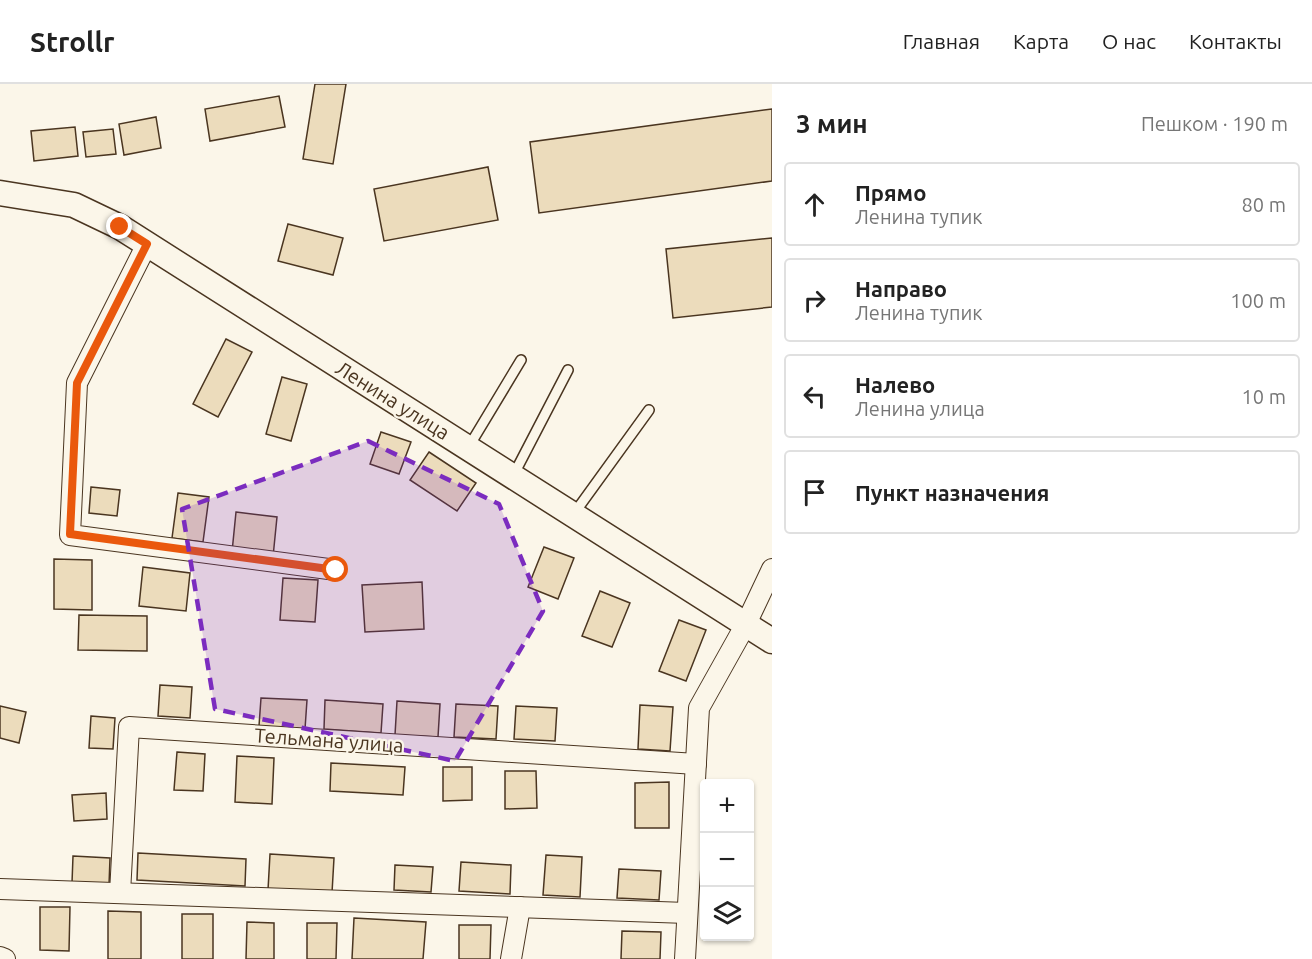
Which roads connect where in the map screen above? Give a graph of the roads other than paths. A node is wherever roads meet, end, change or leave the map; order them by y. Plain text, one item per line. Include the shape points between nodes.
1 (0, 193) edge
2 (147, 244) junction
3 (521, 360) dead end
4 (568, 370) dead end
5 (649, 410) dead end
6 (468, 448) junction
7 (513, 476) junction
8 (573, 515) junction
9 (772, 569) edge
10 (336, 570) dead end
11 (746, 624) junction
12 (772, 641) edge
13 (696, 764) junction
14 (0, 889) edge
15 (120, 893) junction
16 (520, 907) junction
17 (687, 913) junction
18 (0, 957) edge
19 (5, 959) edge
20 (511, 959) edge
21 (685, 959) edge

1 - 2 street, Ленина улица via 74,206
2 - 6 street, Ленина улица
2 - 10 street via 77,383 70,534
3 - 6 lane
4 - 7 lane
5 - 8 lane
6 - 7 street, Ленина улица
7 - 8 street, Ленина улица
8 - 11 street, Ленина улица
9 - 11 street
11 - 12 street, Ленина улица
11 - 13 street via 699,708
13 - 15 street, Тельмана улица via 129,727
13 - 17 street
14 - 15 street
15 - 16 street
16 - 17 street
16 - 20 street
17 - 21 street
18 - 19 street

